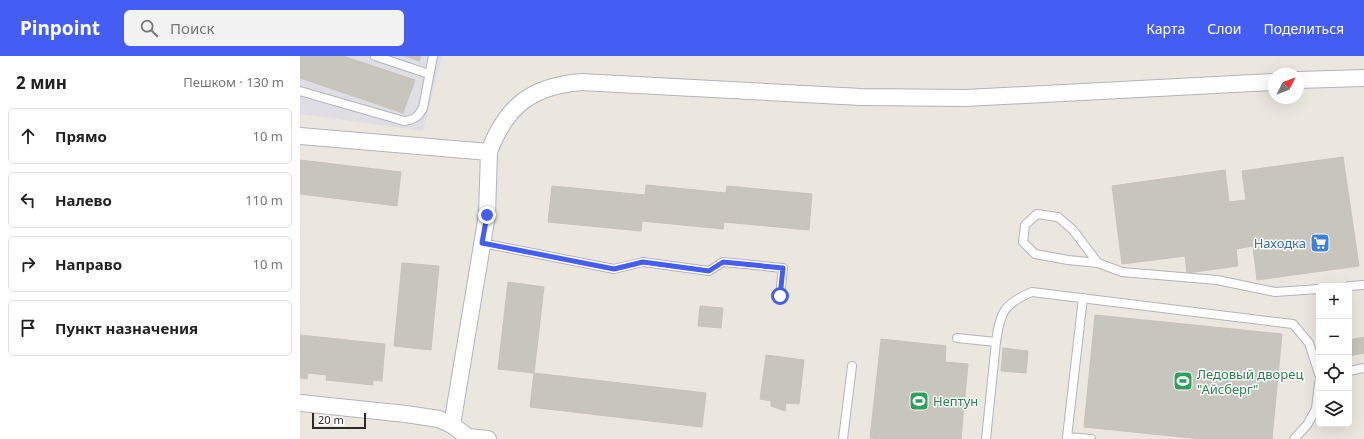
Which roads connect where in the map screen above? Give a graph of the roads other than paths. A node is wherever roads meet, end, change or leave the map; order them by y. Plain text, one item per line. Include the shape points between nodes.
1 (375, 56) edge
2 (433, 56) edge
3 (429, 74) junction
4 (1364, 78) edge
5 (1304, 80) edge
6 (1268, 82) edge
7 (300, 91) edge
8 (300, 136) edge
9 (490, 152) junction
10 (482, 243) junction
11 (1098, 263) junction
12 (1364, 285) edge
13 (1352, 286) edge
14 (1316, 289) edge
15 (780, 296) dead end
16 (1083, 298) junction
17 (957, 338) dead end
18 (996, 342) junction
19 (1316, 365) edge
20 (852, 366) dead end
21 (1364, 368) edge
22 (1352, 370) edge
23 (1318, 391) edge
24 (300, 403) edge
25 (452, 425) junction
26 (488, 439) edge
27 (843, 439) edge
28 (986, 439) edge
29 (1091, 439) edge
30 (1294, 439) edge

1 - 3 lane
2 - 3 lane
3 - 7 lane via 423,108 412,120 404,121
4 - 5 street
6 - 9 street via 966,98 861,97 581,82 547,88 523,101 503,122
8 - 9 street
9 - 10 street via 487,215
10 - 15 lane via 614,269 643,262 709,271 723,262 783,268
10 - 25 street
11 - 11 lane via 1073,230 1058,217 1037,214 1025,225 1023,242 1035,254
11 - 14 lane via 1122,272 1217,280 1275,292
12 - 13 lane
16 - 18 lane via 1032,292 1021,297 1004,310 999,319
16 - 19 lane via 1293,324 1309,343
16 - 29 lane via 1067,436
17 - 18 lane
18 - 28 lane
20 - 27 lane
21 - 22 lane
23 - 30 lane via 1316,409 1307,425
24 - 25 street via 406,414 439,419
25 - 26 street via 468,437

